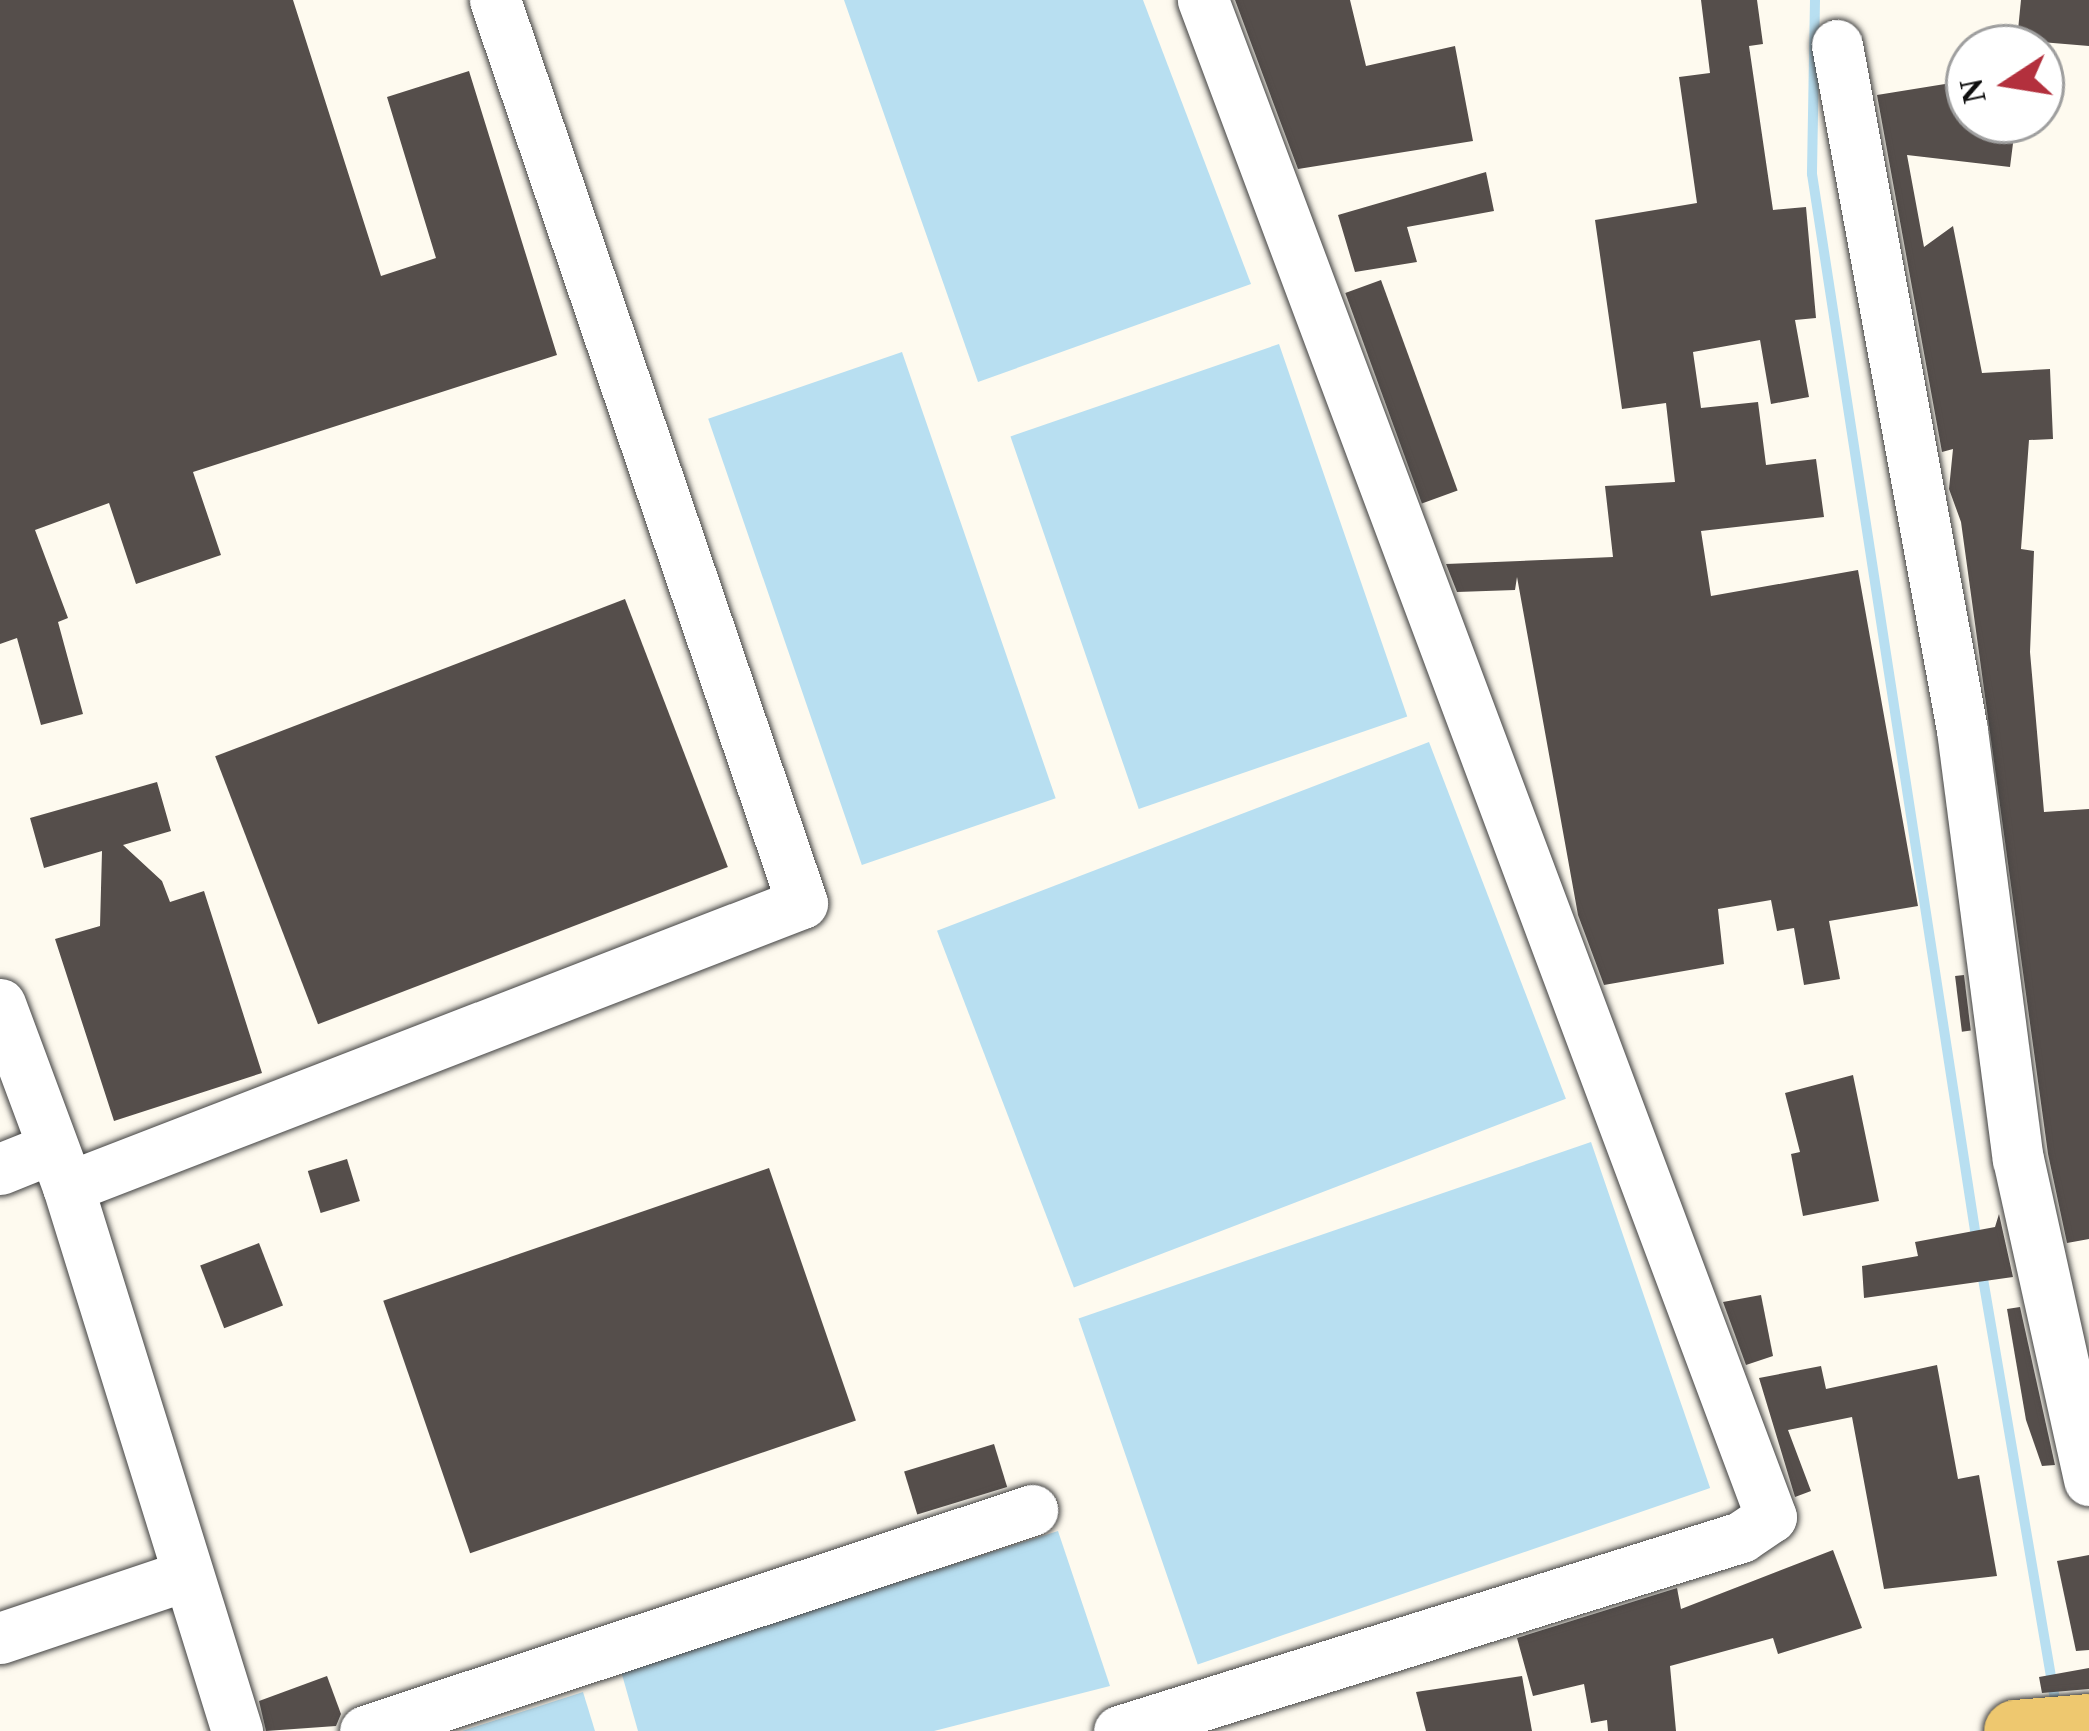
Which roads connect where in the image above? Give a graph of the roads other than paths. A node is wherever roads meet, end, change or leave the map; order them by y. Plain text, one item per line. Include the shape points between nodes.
1 (495, 0) edge
2 (1203, 0) edge
3 (1838, 45) dead end
4 (0, 1004) edge
5 (59, 1168) junction
6 (0, 1169) edge
7 (2089, 1480) edge
8 (1032, 1510) dead end
9 (187, 1575) junction
10 (0, 1638) edge
11 (2089, 1725) edge
12 (237, 1731) edge
13 (365, 1731) edge
14 (1119, 1731) edge
15 (2018, 1731) edge

1 - 5 street via 802,903
2 - 14 street via 1771,1517 1742,1537
3 - 7 street via 1962,730 2018,1159
4 - 5 street
5 - 6 street
5 - 9 street
8 - 13 street
9 - 10 street
9 - 12 street
11 - 15 main road

